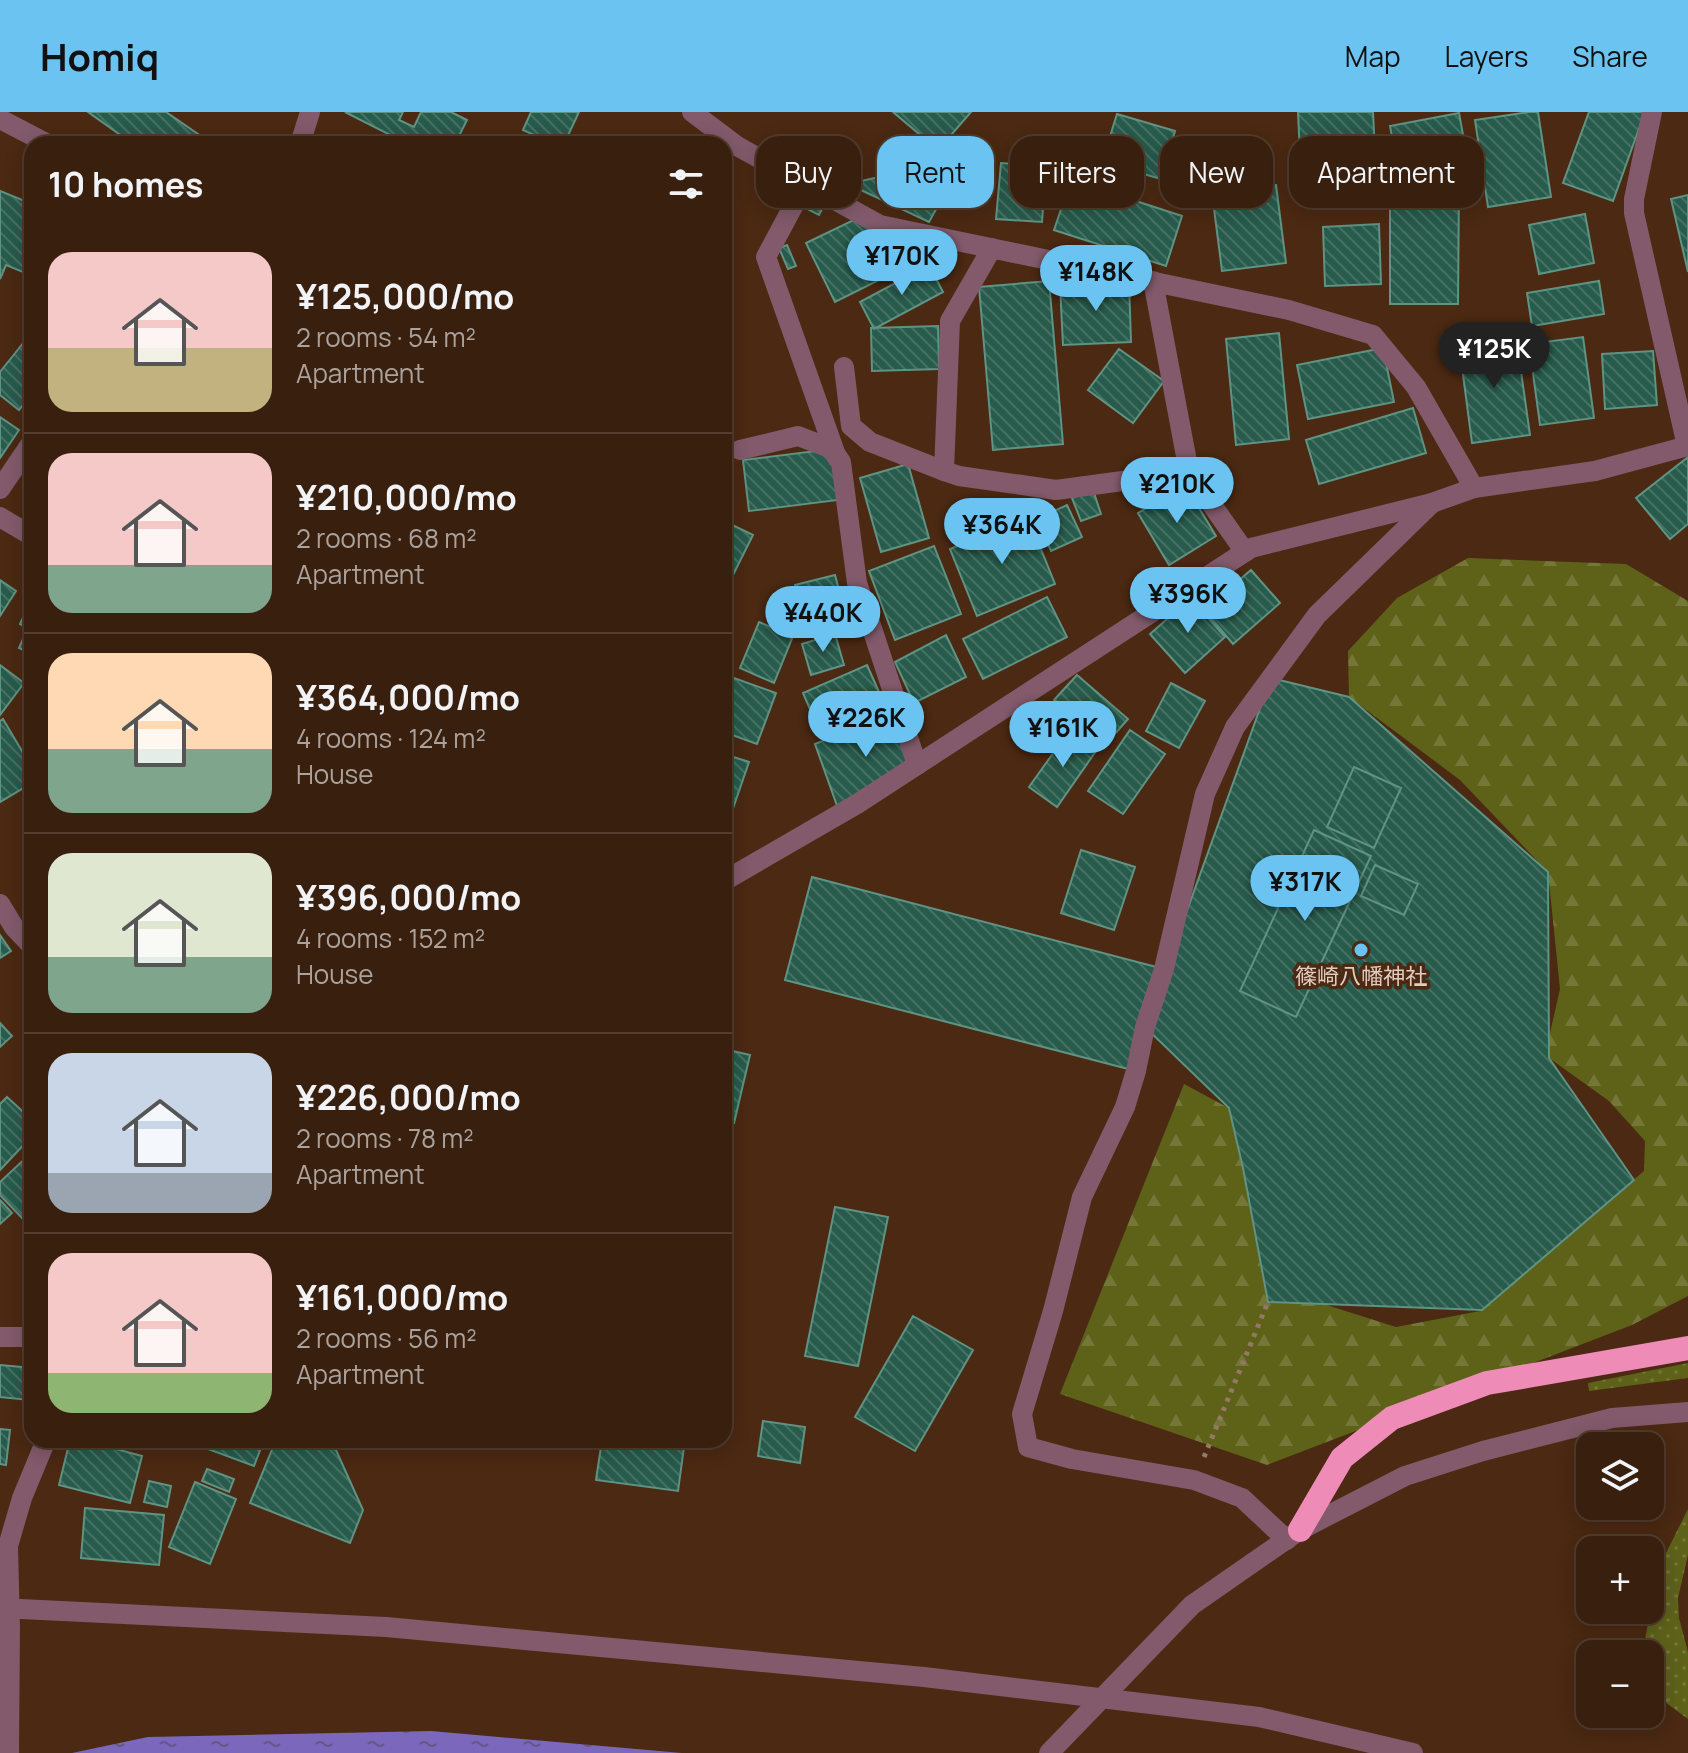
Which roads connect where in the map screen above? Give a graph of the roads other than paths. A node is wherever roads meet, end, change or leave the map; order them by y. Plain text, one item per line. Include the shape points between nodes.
1 (310, 112) edge
2 (692, 112) edge
3 (1652, 112) edge
4 (0, 119) edge
5 (33, 136) edge
6 (302, 136) edge
7 (724, 136) edge
8 (732, 142) edge
9 (756, 157) edge
10 (792, 208) edge
11 (849, 208) edge
12 (992, 248) junction
13 (1153, 281) junction
14 (844, 367) dead end
15 (1687, 446) edge
16 (740, 450) dead end
17 (24, 454) edge
18 (837, 458) junction
19 (944, 471) junction
20 (1189, 472) junction
21 (1474, 488) junction
22 (0, 489) edge
23 (1432, 503) junction
24 (0, 517) edge
25 (24, 531) edge
26 (1245, 552) junction
27 (917, 765) junction
28 (732, 876) edge
29 (0, 904) edge
30 (24, 938) edge
31 (0, 1337) edge
32 (24, 1337) edge
33 (1688, 1348) edge
34 (1688, 1412) edge
35 (43, 1448) edge
36 (1294, 1535) junction
37 (6, 1615) edge
38 (1101, 1699) junction
39 (9, 1753) edge
40 (1049, 1753) edge
41 (1413, 1753) edge

1 - 6 street
2 - 7 street
3 - 15 street via 1634,213
4 - 5 street
8 - 9 street
10 - 18 street via 766,257
11 - 12 street via 880,225
12 - 13 street
12 - 19 street via 950,321
13 - 20 street
13 - 21 street via 1289,310 1373,335 1416,387
14 - 19 street via 851,426 870,442
15 - 21 street via 1595,471
16 - 18 street via 798,436 823,443
17 - 22 street
18 - 27 street via 857,583
19 - 20 street via 1056,490
20 - 26 street
21 - 23 street
23 - 26 street
23 - 36 street via 1317,615 1235,727 1205,794 1136,1071 1125,1107 1082,1197 1022,1414 1028,1447 1194,1480 1242,1498
24 - 25 street
26 - 27 street
27 - 28 street
29 - 30 street
31 - 32 street
33 - 36 highway via 1487,1383 1392,1418 1342,1458
34 - 36 street via 1612,1418 1483,1451 1405,1476
35 - 37 street via 8,1546
36 - 38 street via 1192,1605
37 - 38 street via 386,1627 924,1677
37 - 39 street
38 - 40 street
38 - 41 street via 1259,1717

